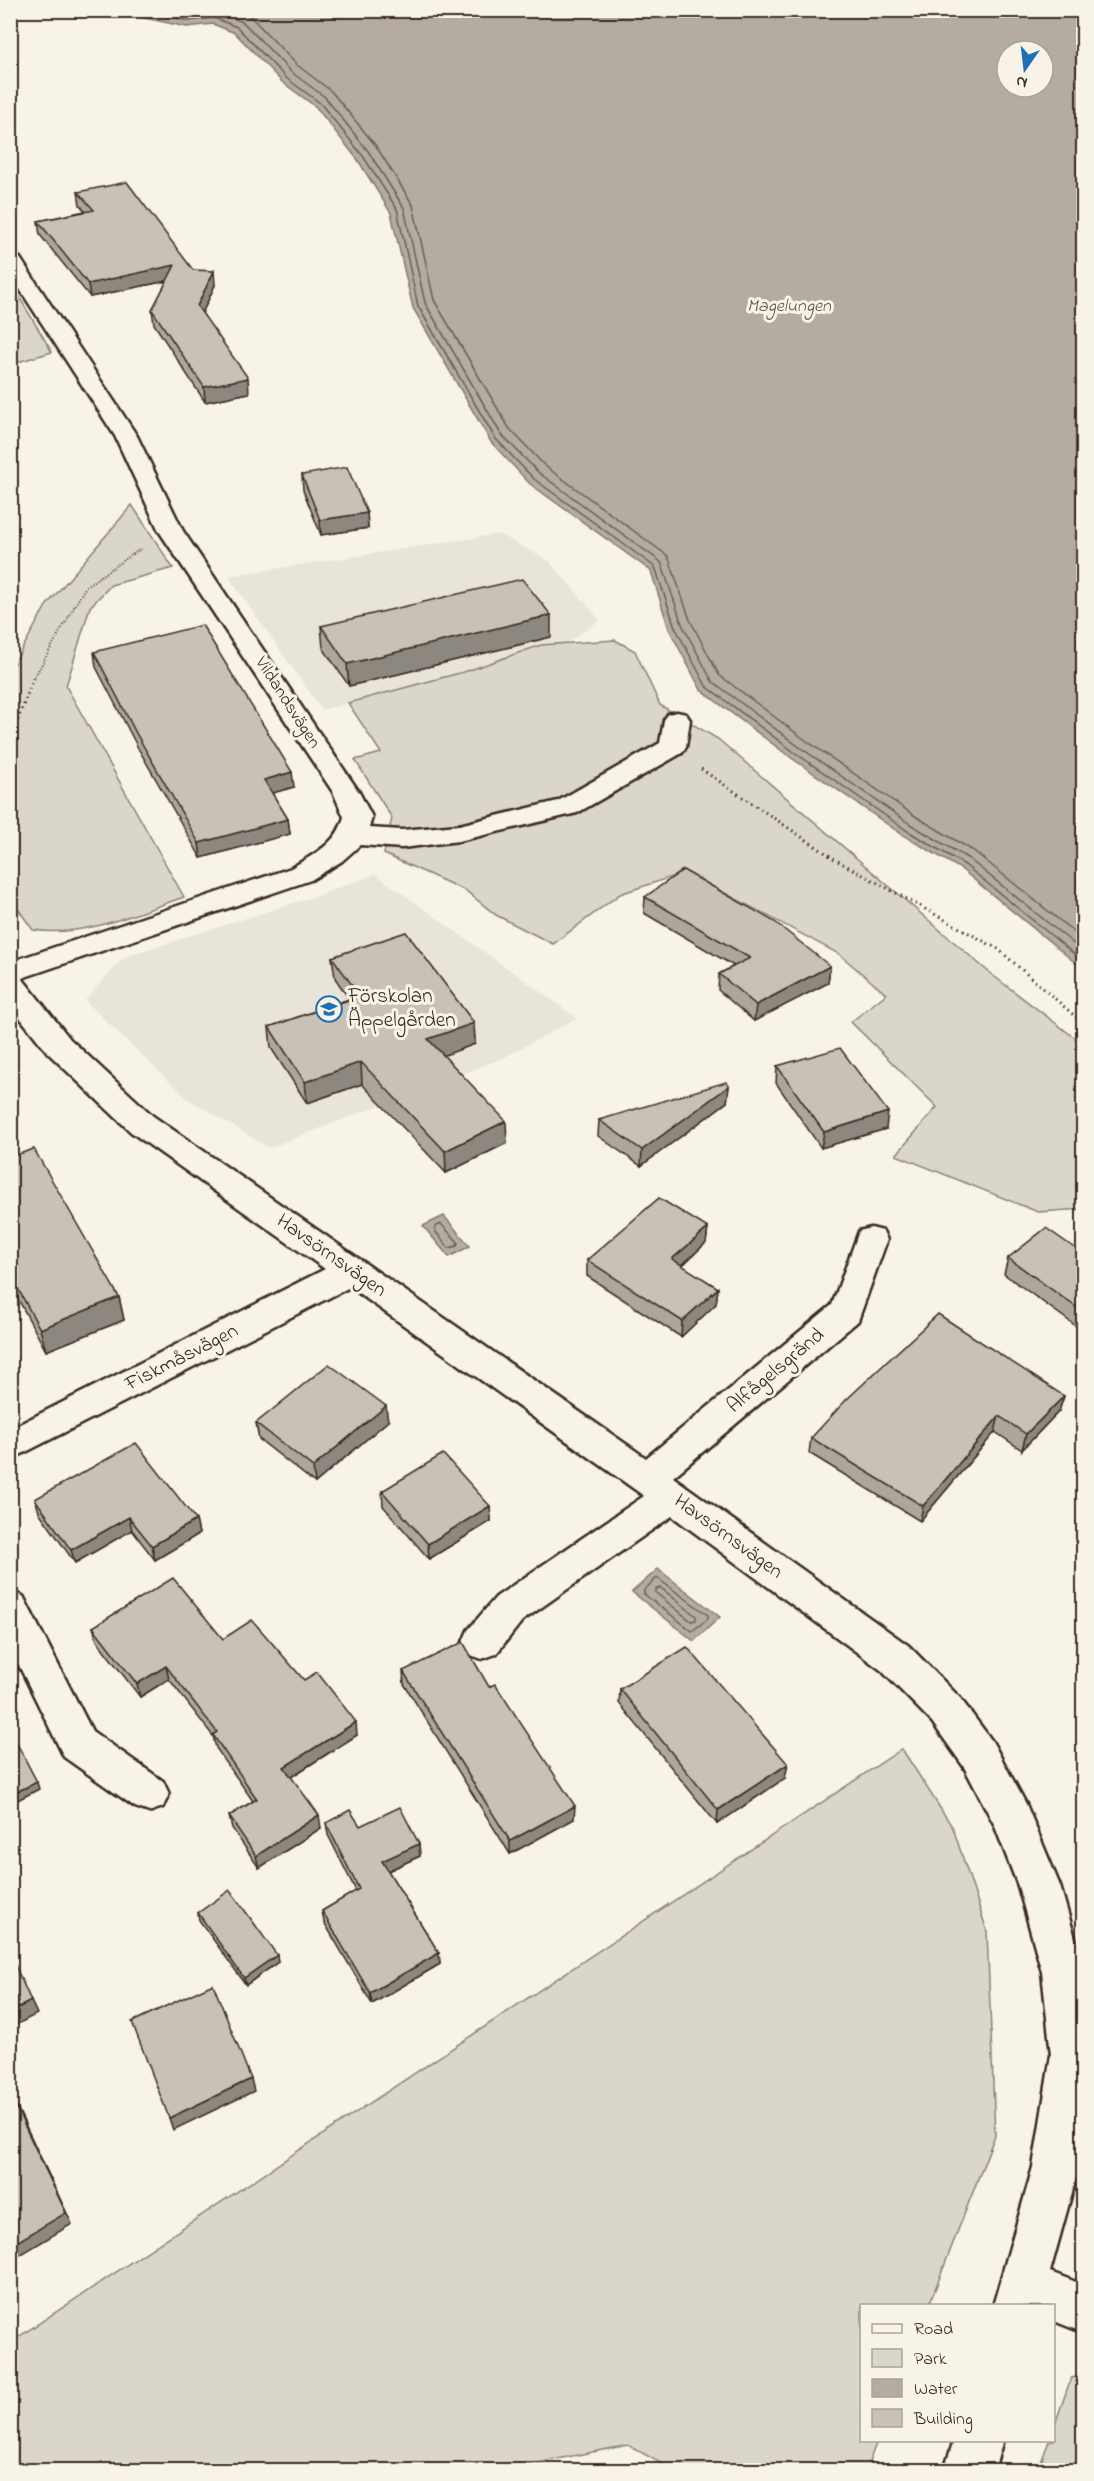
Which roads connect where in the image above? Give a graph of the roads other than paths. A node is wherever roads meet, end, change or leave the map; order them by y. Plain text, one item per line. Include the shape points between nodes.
1 (10, 258) edge
2 (677, 720) dead end
3 (353, 836) junction
4 (10, 972) edge
5 (10, 984) edge
6 (871, 1240) dead end
7 (353, 1270) junction
8 (11, 1444) edge
9 (660, 1487) junction
10 (10, 1607) edge
11 (482, 1642) dead end
12 (148, 1794) dead end
13 (1019, 2295) edge
14 (1083, 2308) edge
15 (978, 2442) edge
16 (969, 2470) edge

1 - 3 street, Vildandsvägen via 126,436 171,531 346,792 358,817
2 - 3 street via 673,747 567,807 459,833 402,839
3 - 4 street via 301,874
5 - 7 street, Havsörnsvägen via 59,1046 142,1124
6 - 9 street, Alfågelsgränd via 846,1312
7 - 8 street, Fiskmåsvägen
7 - 9 street, Havsörnsvägen
9 - 11 street, Alfågelsgränd via 509,1609
9 - 13 street, Havsörnsvägen via 895,1658 946,1710 978,1754 1012,1816 1039,1886 1063,1972 1072,2055 1056,2167
10 - 12 street via 78,1744
13 - 14 street
15 - 16 street

